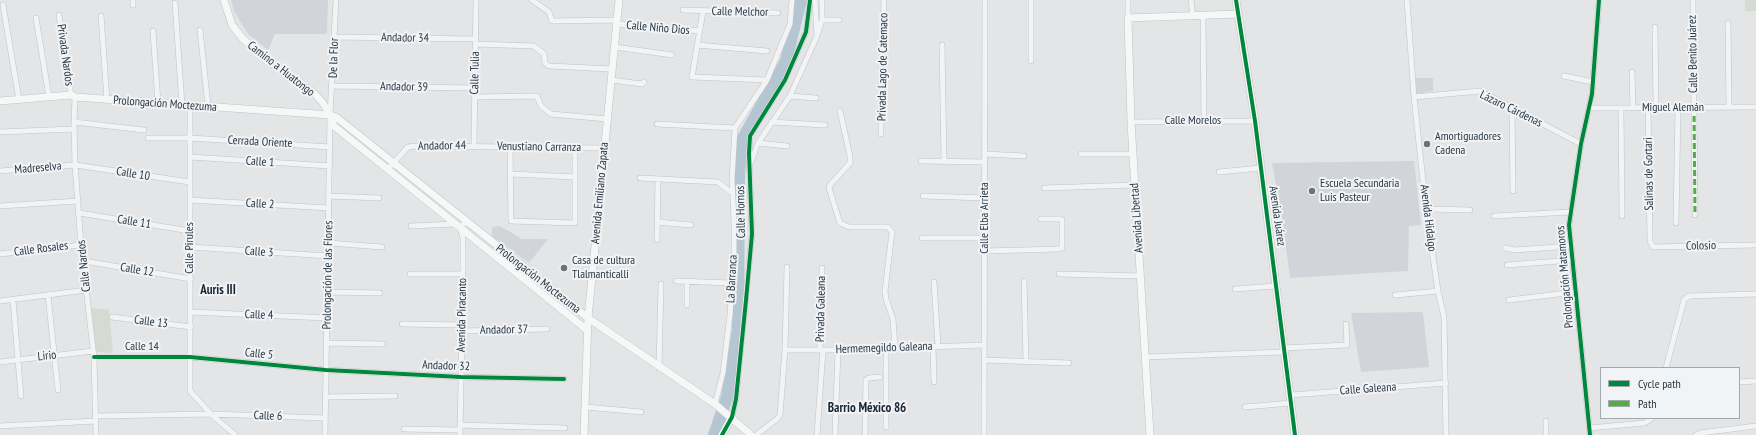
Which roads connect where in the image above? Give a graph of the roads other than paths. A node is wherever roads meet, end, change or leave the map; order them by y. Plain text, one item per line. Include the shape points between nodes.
1 (224, 0) edge
2 (336, 0) edge
3 (476, 0) edge
4 (532, 0) edge
5 (619, 0) edge
6 (792, 0) edge
7 (810, 0) edge
8 (815, 0) edge
9 (822, 0) edge
10 (884, 0) edge
11 (985, 0) edge
12 (1031, 0) edge
13 (1128, 0) edge
14 (1191, 0) edge
15 (1236, 0) edge
16 (1407, 0) edge
17 (1599, 0) edge
18 (1693, 0) edge
19 (175, 3) dead end
20 (3, 4) dead end
21 (683, 10) dead end
22 (703, 11) junction
23 (778, 13) dead end
24 (1238, 14) junction
25 (59, 15) dead end
26 (1203, 15) junction
27 (101, 16) dead end
28 (1193, 16) junction
29 (36, 18) dead end
30 (1128, 18) junction
31 (822, 20) junction
32 (839, 20) dead end
33 (617, 22) junction
34 (1728, 23) dead end
35 (1656, 27) dead end
36 (200, 30) dead end
37 (153, 31) dead end
38 (700, 31) junction
39 (817, 36) junction
40 (334, 37) junction
41 (475, 42) junction
42 (942, 45) dead end
43 (697, 46) junction
44 (615, 47) junction
45 (767, 51) dead end
46 (672, 55) dead end
47 (1032, 61) dead end
48 (612, 69) junction
49 (1632, 72) dead end
50 (1564, 76) dead end
51 (611, 80) junction
52 (766, 80) junction
53 (644, 82) dead end
54 (1593, 82) junction
55 (333, 86) junction
56 (475, 88) junction
57 (73, 96) junction
58 (790, 96) junction
59 (49, 97) junction
60 (1414, 97) junction
61 (475, 98) junction
62 (816, 98) dead end
63 (19, 100) junction
64 (107, 100) junction
65 (0, 101) edge
66 (158, 103) junction
67 (186, 105) junction
68 (208, 106) junction
69 (1694, 107) junction
70 (1729, 107) junction
71 (1756, 107) edge
72 (1590, 108) junction
73 (1620, 108) junction
74 (1633, 108) junction
75 (1648, 108) junction
76 (1656, 108) junction
77 (1678, 108) junction
78 (1512, 109) junction
79 (840, 111) dead end
80 (330, 115) junction
81 (607, 119) junction
82 (1204, 121) junction
83 (1255, 121) junction
84 (74, 122) junction
85 (771, 122) junction
86 (1131, 122) junction
87 (657, 124) dead end
88 (825, 124) dead end
89 (735, 128) junction
90 (74, 129) junction
91 (144, 130) dead end
92 (0, 132) edge
93 (881, 134) dead end
94 (148, 138) dead end
95 (190, 138) junction
96 (758, 143) junction
97 (1581, 144) junction
98 (474, 146) junction
99 (510, 146) junction
100 (787, 146) dead end
101 (330, 147) junction
102 (575, 147) junction
103 (604, 148) junction
104 (985, 154) junction
105 (1081, 154) dead end
106 (1133, 154) junction
107 (1024, 156) dead end
108 (190, 157) junction
109 (921, 161) dead end
110 (944, 161) junction
111 (393, 162) junction
112 (985, 162) junction
113 (75, 165) junction
114 (750, 165) junction
115 (330, 166) junction
116 (1260, 168) junction
117 (388, 169) junction
118 (0, 171) edge
119 (1219, 172) dead end
120 (512, 174) junction
121 (575, 177) junction
122 (640, 178) dead end
123 (658, 179) junction
124 (190, 182) junction
125 (1135, 185) junction
126 (1044, 188) dead end
127 (1513, 191) dead end
128 (732, 193) junction
129 (329, 196) junction
130 (923, 196) dead end
131 (379, 198) dead end
132 (985, 198) junction
133 (78, 200) junction
134 (190, 200) junction
135 (0, 206) edge
136 (329, 208) junction
137 (1426, 209) junction
138 (1470, 210) dead end
139 (1571, 212) junction
140 (79, 213) junction
141 (1695, 215) dead end
142 (1494, 216) dead end
143 (1622, 216) dead end
144 (1041, 219) dead end
145 (657, 222) junction
146 (1676, 223) dead end
147 (461, 224) junction
148 (691, 224) dead end
149 (411, 226) dead end
150 (190, 231) junction
151 (922, 238) dead end
152 (985, 238) junction
153 (657, 240) dead end
154 (1650, 241) joint
155 (329, 243) junction
156 (81, 244) junction
157 (1756, 245) edge
158 (1571, 246) junction
159 (190, 247) junction
160 (382, 247) dead end
161 (1505, 248) dead end
162 (985, 251) junction
163 (0, 254) edge
164 (328, 256) junction
165 (1572, 260) junction
166 (84, 261) junction
167 (1507, 265) dead end
168 (787, 267) dead end
169 (822, 268) dead end
170 (410, 274) dead end
171 (463, 274) junction
172 (1059, 274) dead end
173 (1141, 276) junction
174 (190, 279) junction
175 (676, 281) dead end
176 (687, 281) junction
177 (1024, 281) dead end
178 (934, 282) dead end
179 (732, 283) junction
180 (661, 284) dead end
181 (1276, 286) junction
182 (1235, 289) dead end
183 (87, 290) junction
184 (1438, 291) junction
185 (328, 292) junction
186 (1575, 292) junction
187 (380, 293) dead end
188 (1756, 294) edge
189 (48, 295) junction
190 (1395, 295) dead end
191 (13, 300) junction
192 (1509, 300) dead end
193 (0, 302) edge
194 (687, 306) dead end
195 (191, 312) junction
196 (112, 317) dead end
197 (327, 318) junction
198 (588, 318) junction
199 (402, 324) dead end
200 (1346, 324) dead end
201 (191, 327) junction
202 (462, 328) junction
203 (547, 329) dead end
204 (587, 330) junction
205 (327, 343) junction
206 (383, 344) dead end
207 (984, 345) junction
208 (935, 346) junction
209 (886, 348) junction
210 (895, 348) junction
211 (785, 350) junction
212 (821, 350) junction
213 (838, 350) junction
214 (1284, 350) junction
215 (93, 351) junction
216 (55, 355) junction
217 (94, 357) junction
218 (190, 357) junction
219 (1146, 357) junction
220 (19, 360) junction
221 (984, 360) junction
222 (1026, 361) junction
223 (0, 362) edge
224 (1070, 363) dead end
225 (1666, 367) edge
226 (659, 368) junction
227 (326, 370) junction
228 (461, 377) junction
229 (880, 377) dead end
230 (564, 379) dead end
231 (1756, 380) edge
232 (934, 382) dead end
233 (1740, 382) edge
234 (1446, 383) junction
235 (58, 390) dead end
236 (1291, 395) junction
237 (21, 396) dead end
238 (395, 396) dead end
239 (325, 397) junction
240 (1291, 403) junction
241 (716, 405) junction
242 (585, 407) junction
243 (1245, 407) dead end
244 (641, 412) dead end
245 (211, 414) junction
246 (730, 416) junction
247 (325, 418) junction
248 (96, 419) junction
249 (1651, 419) edge
250 (1546, 421) dead end
251 (0, 426) edge
252 (1756, 426) edge
253 (886, 427) dead end
254 (565, 428) dead end
255 (1589, 428) junction
256 (404, 429) dead end
257 (460, 430) edge
258 (96, 435) edge
259 (235, 435) edge
260 (325, 435) edge
261 (584, 435) edge
262 (722, 435) edge
263 (751, 435) edge
264 (756, 435) edge
265 (817, 435) edge
266 (835, 435) edge
267 (865, 435) edge
268 (984, 435) edge
269 (1150, 435) edge
270 (1295, 435) edge
271 (1446, 435) edge
272 (1546, 435) edge
273 (1590, 435) edge
274 (1696, 435) edge

1 - 80 main road, Camino a Huatongo via 232,26 243,39 271,63 315,94
2 - 40 street, De la Flor
3 - 41 street, Calle Tulia
4 - 33 street, Calle Niño Dios via 549,12 552,21
5 - 33 main road, Avenida Emiliano Zapata
6 - 52 street via 790,24
7 - 114 street, Calle Hornos via 806,32 785,80 750,136
8 - 39 street
9 - 31 street
10 - 93 street, Privada Lago de Catemaco
11 - 104 street, Calle Elba Arrieta
12 - 47 street
13 - 30 street, Avenida Libertad
14 - 28 street
15 - 24 main road, Avenida Juárez
16 - 60 street, Avenida Hidalgo
17 - 54 street, Prolongación Matamoros
18 - 69 street, Calle Benito Juárez
19 - 67 street, Calle Pirules
20 - 63 street
21 - 22 street, Calle Melchor
22 - 23 street, Calle Melchor
22 - 38 street
24 - 26 main road
24 - 83 main road, Avenida Juárez
25 - 57 street, Privada Nardos
26 - 28 main road
26 - 82 street
27 - 64 street
28 - 30 main road
29 - 59 street
30 - 86 main road, Avenida Libertad
31 - 32 street
31 - 39 street
33 - 38 street, Calle Niño Dios
33 - 44 main road, Avenida Emiliano Zapata
34 - 70 street
35 - 76 street
36 - 68 street
37 - 66 street
38 - 43 street
39 - 58 street
40 - 41 street, Andador 34
40 - 55 street, De la Flor
41 - 48 street, Andador 34 via 534,46 544,54 545,63 549,66
41 - 56 street, Calle Tulia
42 - 110 street
43 - 45 street
43 - 52 street via 692,77
44 - 46 street
44 - 48 main road, Avenida Emiliano Zapata
48 - 51 main road, Avenida Emiliano Zapata
49 - 74 street
50 - 54 street
51 - 53 street via 642,84
51 - 81 main road, Avenida Emiliano Zapata
52 - 89 street
54 - 72 street, Prolongación Matamoros
55 - 56 street, Andador 39
55 - 80 street, De la Flor
56 - 61 street, Calle Tulia
57 - 59 main road, Prolongación Moctezuma
57 - 64 main road, Prolongación Moctezuma
57 - 84 street, Calle Nardos
58 - 62 street
58 - 85 street
59 - 63 main road, Prolongación Moctezuma
60 - 78 street, Lázaro Cárdenas via 1480,92
60 - 137 street, Avenida Hidalgo
61 - 81 street via 537,96 541,106 551,114
61 - 98 street, Calle Tulia
63 - 65 main road, Prolongación Moctezuma
64 - 66 main road, Prolongación Moctezuma
66 - 67 main road, Prolongación Moctezuma
67 - 68 main road, Prolongación Moctezuma
67 - 95 street, Calle Pirules
68 - 80 main road, Prolongación Moctezuma
69 - 70 street, Miguel Alemán
69 - 77 street, Miguel Alemán
69 - 141 street, Calle Benito Juárez
70 - 71 street, Miguel Alemán
72 - 73 street, Miguel Alemán
72 - 97 street, Prolongación Matamoros
73 - 74 street, Miguel Alemán
73 - 143 street
74 - 75 street, Miguel Alemán
75 - 76 street, Miguel Alemán
75 - 154 street, Salinas de Gortari
76 - 77 street, Miguel Alemán
77 - 146 street
78 - 97 street, Lázaro Cárdenas
78 - 127 street
79 - 210 street via 850,163 829,188 840,223 849,228 888,227 892,232 885,291 893,319
80 - 101 street, Prolongación de las Flores
80 - 111 main road, Prolongación Moctezuma
80 - 117 main road, Prolongación Moctezuma via 334,126
81 - 103 main road, Avenida Emiliano Zapata
82 - 83 street, Calle Morelos
82 - 86 street, Calle Morelos
83 - 116 main road, Avenida Juárez
84 - 90 street, Calle Nardos
84 - 91 street
85 - 88 street
85 - 96 street
86 - 106 main road, Avenida Libertad
87 - 89 street
89 - 128 street, La Barranca
90 - 92 street
90 - 113 street, Calle Nardos
94 - 95 street, Cerrada Oriente
95 - 101 street, Cerrada Oriente
95 - 108 street, Calle Pirules
96 - 100 street
96 - 114 street
97 - 139 street, Prolongación Matamoros
98 - 99 street, Venustiano Carranza
98 - 111 street, Andador 44 via 408,148
99 - 102 street, Venustiano Carranza
99 - 120 street
101 - 115 street, Prolongación de las Flores
102 - 103 street, Venustiano Carranza
102 - 121 street
103 - 198 main road, Avenida Emiliano Zapata
104 - 107 street
104 - 112 street, Calle Elba Arrieta
105 - 106 street
106 - 125 main road, Avenida Libertad
108 - 115 street, Calle 1
108 - 124 street, Calle Pirules
109 - 110 street
110 - 112 street
111 - 117 street, Andador 44
111 - 147 main road, Prolongación Moctezuma
112 - 132 street, Calle Elba Arrieta
113 - 118 street, Madreselva
113 - 124 street, Calle 10
113 - 133 street, Calle Nardos
114 - 246 street, Calle Hornos via 752,240 736,399
115 - 129 street, Prolongación de las Flores
116 - 119 street
116 - 181 main road, Avenida Juárez
117 - 147 main road, Prolongación Moctezuma
120 - 121 street
120 - 121 street via 511,221 575,223
122 - 123 street
123 - 128 street via 718,182
123 - 145 street
124 - 134 street, Calle Pirules
125 - 126 street
125 - 173 main road, Avenida Libertad
128 - 179 street, La Barranca
129 - 131 street
129 - 136 street, Prolongación de las Flores
130 - 132 street
132 - 152 street, Calle Elba Arrieta
133 - 135 street
133 - 140 street, Calle Nardos
134 - 136 street, Calle 2
134 - 150 street, Calle Pirules
136 - 155 street, Prolongación de las Flores
137 - 138 street
137 - 184 street, Avenida Hidalgo
139 - 142 street
139 - 158 street, Prolongación Matamoros
140 - 150 street, Calle 11
140 - 156 street, Calle Nardos
144 - 162 street via 1062,220 1062,248
145 - 148 street
145 - 153 street
147 - 149 street
147 - 171 street, Avenida Piracanto
147 - 198 main road, Prolongación Moctezuma
147 - 204 main road, Prolongación Moctezuma
150 - 159 street, Calle Pirules
151 - 152 street
152 - 162 street, Calle Elba Arrieta
154 - 157 street, Colosio via 1653,247
155 - 160 street
155 - 164 street, Prolongación de las Flores
156 - 163 street, Calle Rosales
156 - 166 street, Calle Nardos
158 - 161 street via 1515,250
158 - 165 street, Prolongación Matamoros
159 - 164 street, Calle 3
159 - 174 street, Calle Pirules
162 - 207 street, Calle Elba Arrieta
164 - 185 street, Prolongación de las Flores
165 - 167 street
165 - 186 street, Prolongación Matamoros
166 - 174 street, Calle 12
166 - 183 street, Calle Nardos
168 - 211 street
169 - 212 street, Privada Galeana
170 - 171 street
171 - 202 street, Avenida Piracanto
172 - 173 street
173 - 219 main road, Avenida Libertad
174 - 195 street, Calle Pirules
175 - 176 street
176 - 179 street
176 - 194 street
177 - 222 street
178 - 208 street
179 - 241 street, La Barranca via 723,373
180 - 226 street
181 - 182 street
181 - 214 main road, Avenida Juárez
183 - 189 street
183 - 215 street, Calle Nardos
184 - 190 street
184 - 234 street, Avenida Hidalgo via 1444,317
185 - 187 street
185 - 197 street, Prolongación de las Flores
186 - 192 street
186 - 255 street, Prolongación Matamoros
188 - 225 street via 1689,296 1684,300
189 - 191 street
189 - 216 street
191 - 193 street
191 - 220 street
195 - 197 street, Calle 4
195 - 201 street, Calle Pirules
196 - 201 street, Calle 13
197 - 205 street, Prolongación de las Flores
198 - 204 main road, Avenida Emiliano Zapata
198 - 226 main road, Prolongación Moctezuma
199 - 202 street, Andador 37
200 - 214 street via 1347,345
201 - 218 street, Calle Pirules
202 - 203 street, Andador 37
202 - 228 street, Avenida Piracanto
204 - 242 main road, Avenida Emiliano Zapata
205 - 206 street
205 - 227 street, Prolongación de las Flores
207 - 208 street, Hermemegildo Galeana
207 - 221 street, Calle Elba Arrieta
208 - 210 street, Hermemegildo Galeana
208 - 232 street
209 - 210 street, Hermemegildo Galeana
209 - 213 street, Hermemegildo Galeana
209 - 253 street
211 - 212 street, Hermemegildo Galeana
211 - 264 street via 780,415
212 - 213 street, Hermemegildo Galeana
212 - 265 street, Privada Galeana
213 - 266 street
214 - 219 street
214 - 236 main road, Avenida Juárez
215 - 216 street, Lirio
215 - 217 street, Calle Nardos
216 - 220 street, Lirio
216 - 235 street
217 - 218 street, Calle 14
217 - 248 street, Calle Nardos
218 - 227 street, Calle 5
218 - 245 street, Calle Pirules via 190,391
219 - 269 main road, Avenida Libertad
220 - 223 street, Lirio
220 - 237 street
221 - 222 street
221 - 268 street, Calle Elba Arrieta
222 - 224 street
226 - 241 main road, Prolongación Moctezuma
227 - 228 street, Andador 32
227 - 239 street, Prolongación de las Flores
228 - 230 street, Andador 32
228 - 257 street, Avenida Piracanto
229 - 267 street via 866,380
231 - 233 street
234 - 236 street, Calle Galeana
234 - 271 street, Avenida Hidalgo
236 - 240 main road, Avenida Juárez
238 - 239 street
239 - 247 street, Prolongación de las Flores
240 - 243 street
240 - 270 main road, Avenida Juárez
241 - 246 main road, Prolongación Moctezuma
242 - 244 street
242 - 261 main road, Avenida Emiliano Zapata
245 - 247 street, Calle 6
245 - 248 street
245 - 259 street
246 - 262 main road, Calle Hornos
246 - 263 main road, Prolongación Moctezuma
247 - 260 street, Prolongación de las Flores
248 - 251 street
248 - 258 street, Calle Nardos
249 - 255 street via 1645,423
250 - 272 street
252 - 274 street
254 - 257 street
255 - 273 street, Prolongación Matamoros
256 - 257 street

